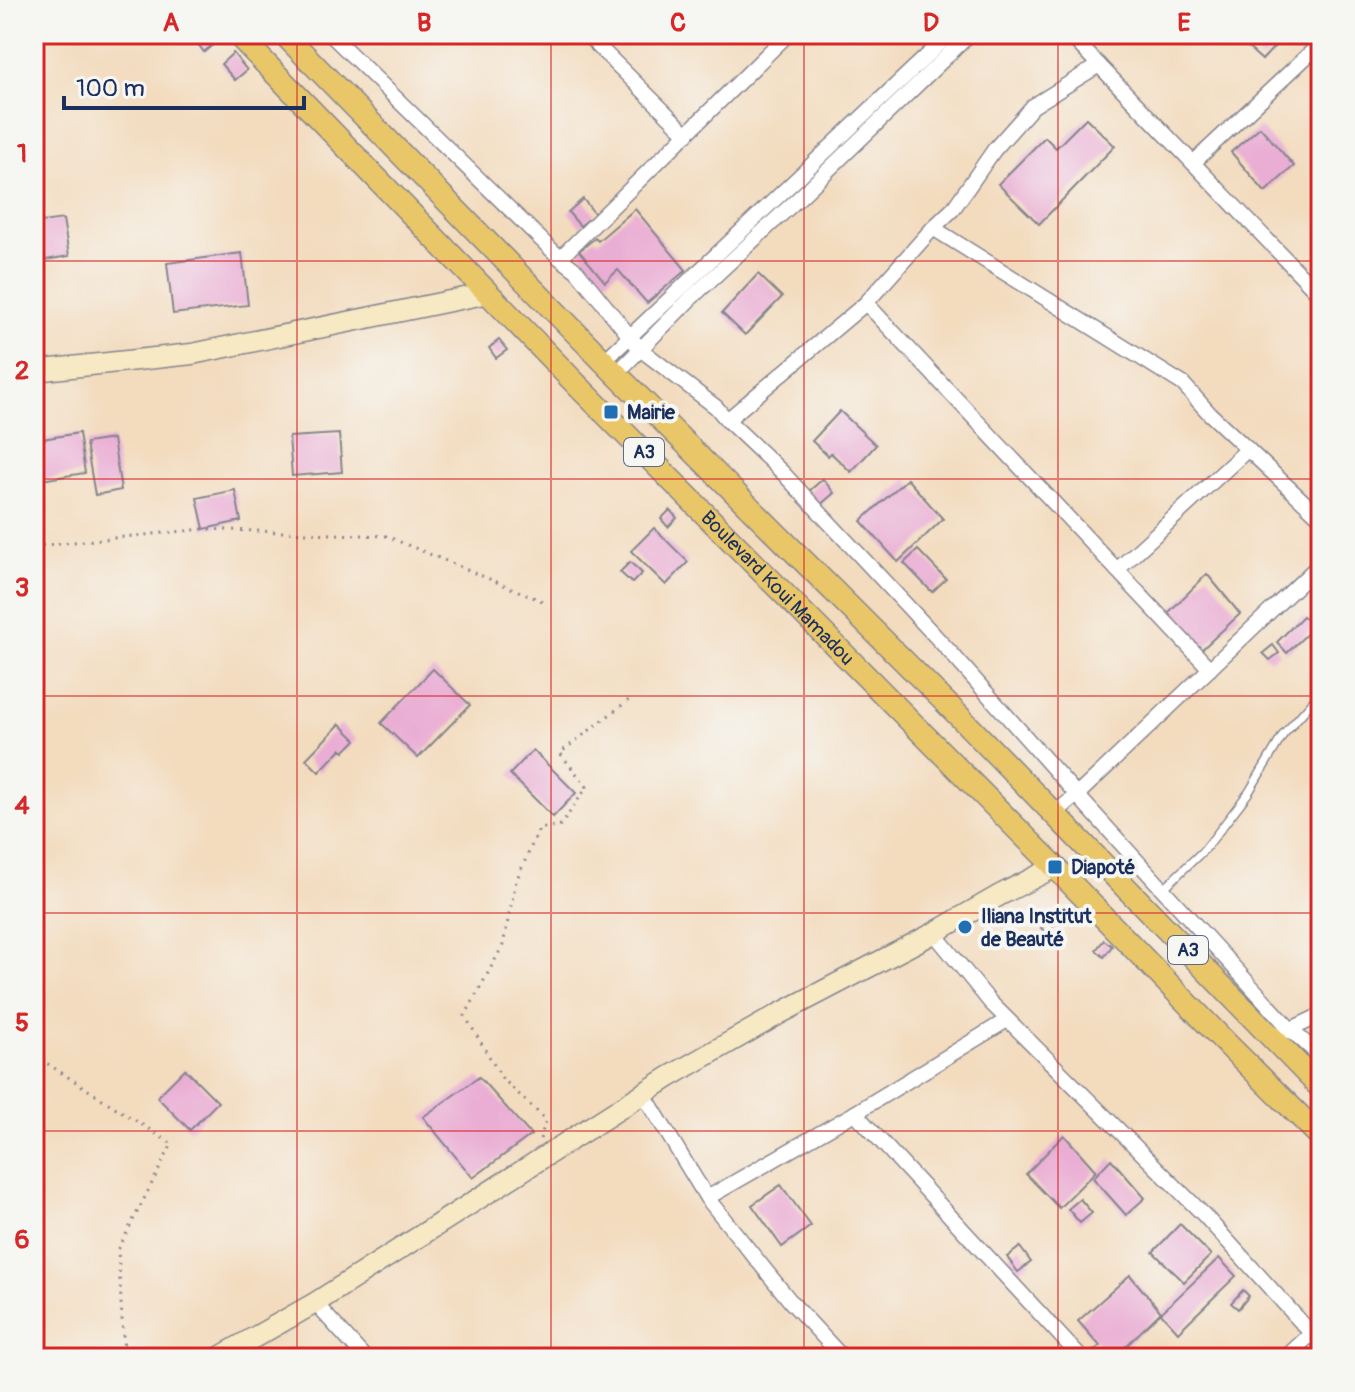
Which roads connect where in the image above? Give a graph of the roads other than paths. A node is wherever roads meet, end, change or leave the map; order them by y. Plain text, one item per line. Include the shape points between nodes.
1 (237, 34) edge
2 (284, 34) edge
3 (330, 34) edge
4 (586, 34) edge
5 (788, 34) edge
6 (950, 34) edge
7 (970, 34) edge
8 (1069, 34) edge
9 (1321, 43) edge
10 (1099, 65) junction
11 (687, 134) junction
12 (1193, 163) junction
13 (933, 228) junction
14 (560, 258) junction
15 (489, 293) junction
16 (1321, 296) edge
17 (866, 303) junction
18 (630, 337) junction
19 (640, 349) junction
20 (610, 368) junction
21 (34, 371) edge
22 (727, 420) junction
23 (1248, 449) junction
24 (1321, 518) edge
25 (1321, 563) edge
26 (1117, 570) junction
27 (1210, 669) junction
28 (1321, 692) edge
29 (1077, 795) junction
30 (1055, 813) junction
31 (1084, 843) junction
32 (1055, 867) junction
33 (1163, 889) junction
34 (934, 933) junction
35 (1321, 1015) edge
36 (1007, 1020) junction
37 (1282, 1034) junction
38 (1321, 1057) edge
39 (1321, 1088) edge
40 (643, 1093) junction
41 (855, 1113) junction
42 (1321, 1137) edge
43 (707, 1198) junction
44 (315, 1303) junction
45 (1316, 1339) edge
46 (218, 1358) edge
47 (365, 1358) edge
48 (843, 1358) edge
49 (1081, 1358) edge
50 (1285, 1358) edge

1 - 15 main road, Boulevard Koui Mamadou / A3
2 - 20 main road, Boulevard Koui Mamadou / A3
3 - 14 street
4 - 11 street
5 - 11 street
6 - 18 street
7 - 19 street
8 - 10 street
9 - 12 street
10 - 12 street
10 - 13 street via 1033,106
11 - 14 street
12 - 16 street
13 - 17 street
13 - 23 street via 1183,384
14 - 18 street via 577,271
15 - 21 street via 192,354
15 - 32 main road, Boulevard Koui Mamadou / A3
17 - 22 street
17 - 26 street
18 - 19 street
18 - 20 street
19 - 20 street
19 - 22 street
20 - 30 main road, Boulevard Koui Mamadou / A3
22 - 29 street via 846,540
23 - 24 street
23 - 26 street
25 - 27 street
26 - 27 street
27 - 29 street
28 - 33 lane via 1283,735 1249,792 1206,848
29 - 30 street
29 - 33 street
30 - 31 main road, Boulevard Koui Mamadou / A3
31 - 32 main road
31 - 37 main road, Boulevard Koui Mamadou / A3
32 - 34 street
32 - 42 main road, Boulevard Koui Mamadou / A3
33 - 37 street
34 - 36 street
34 - 40 street
35 - 37 street
36 - 41 street
36 - 45 street via 1204,1215
37 - 38 street
37 - 39 main road, Boulevard Koui Mamadou / A3
40 - 43 street
40 - 44 street
41 - 43 street
41 - 49 street
43 - 48 street
44 - 46 street
44 - 47 street
45 - 50 street

